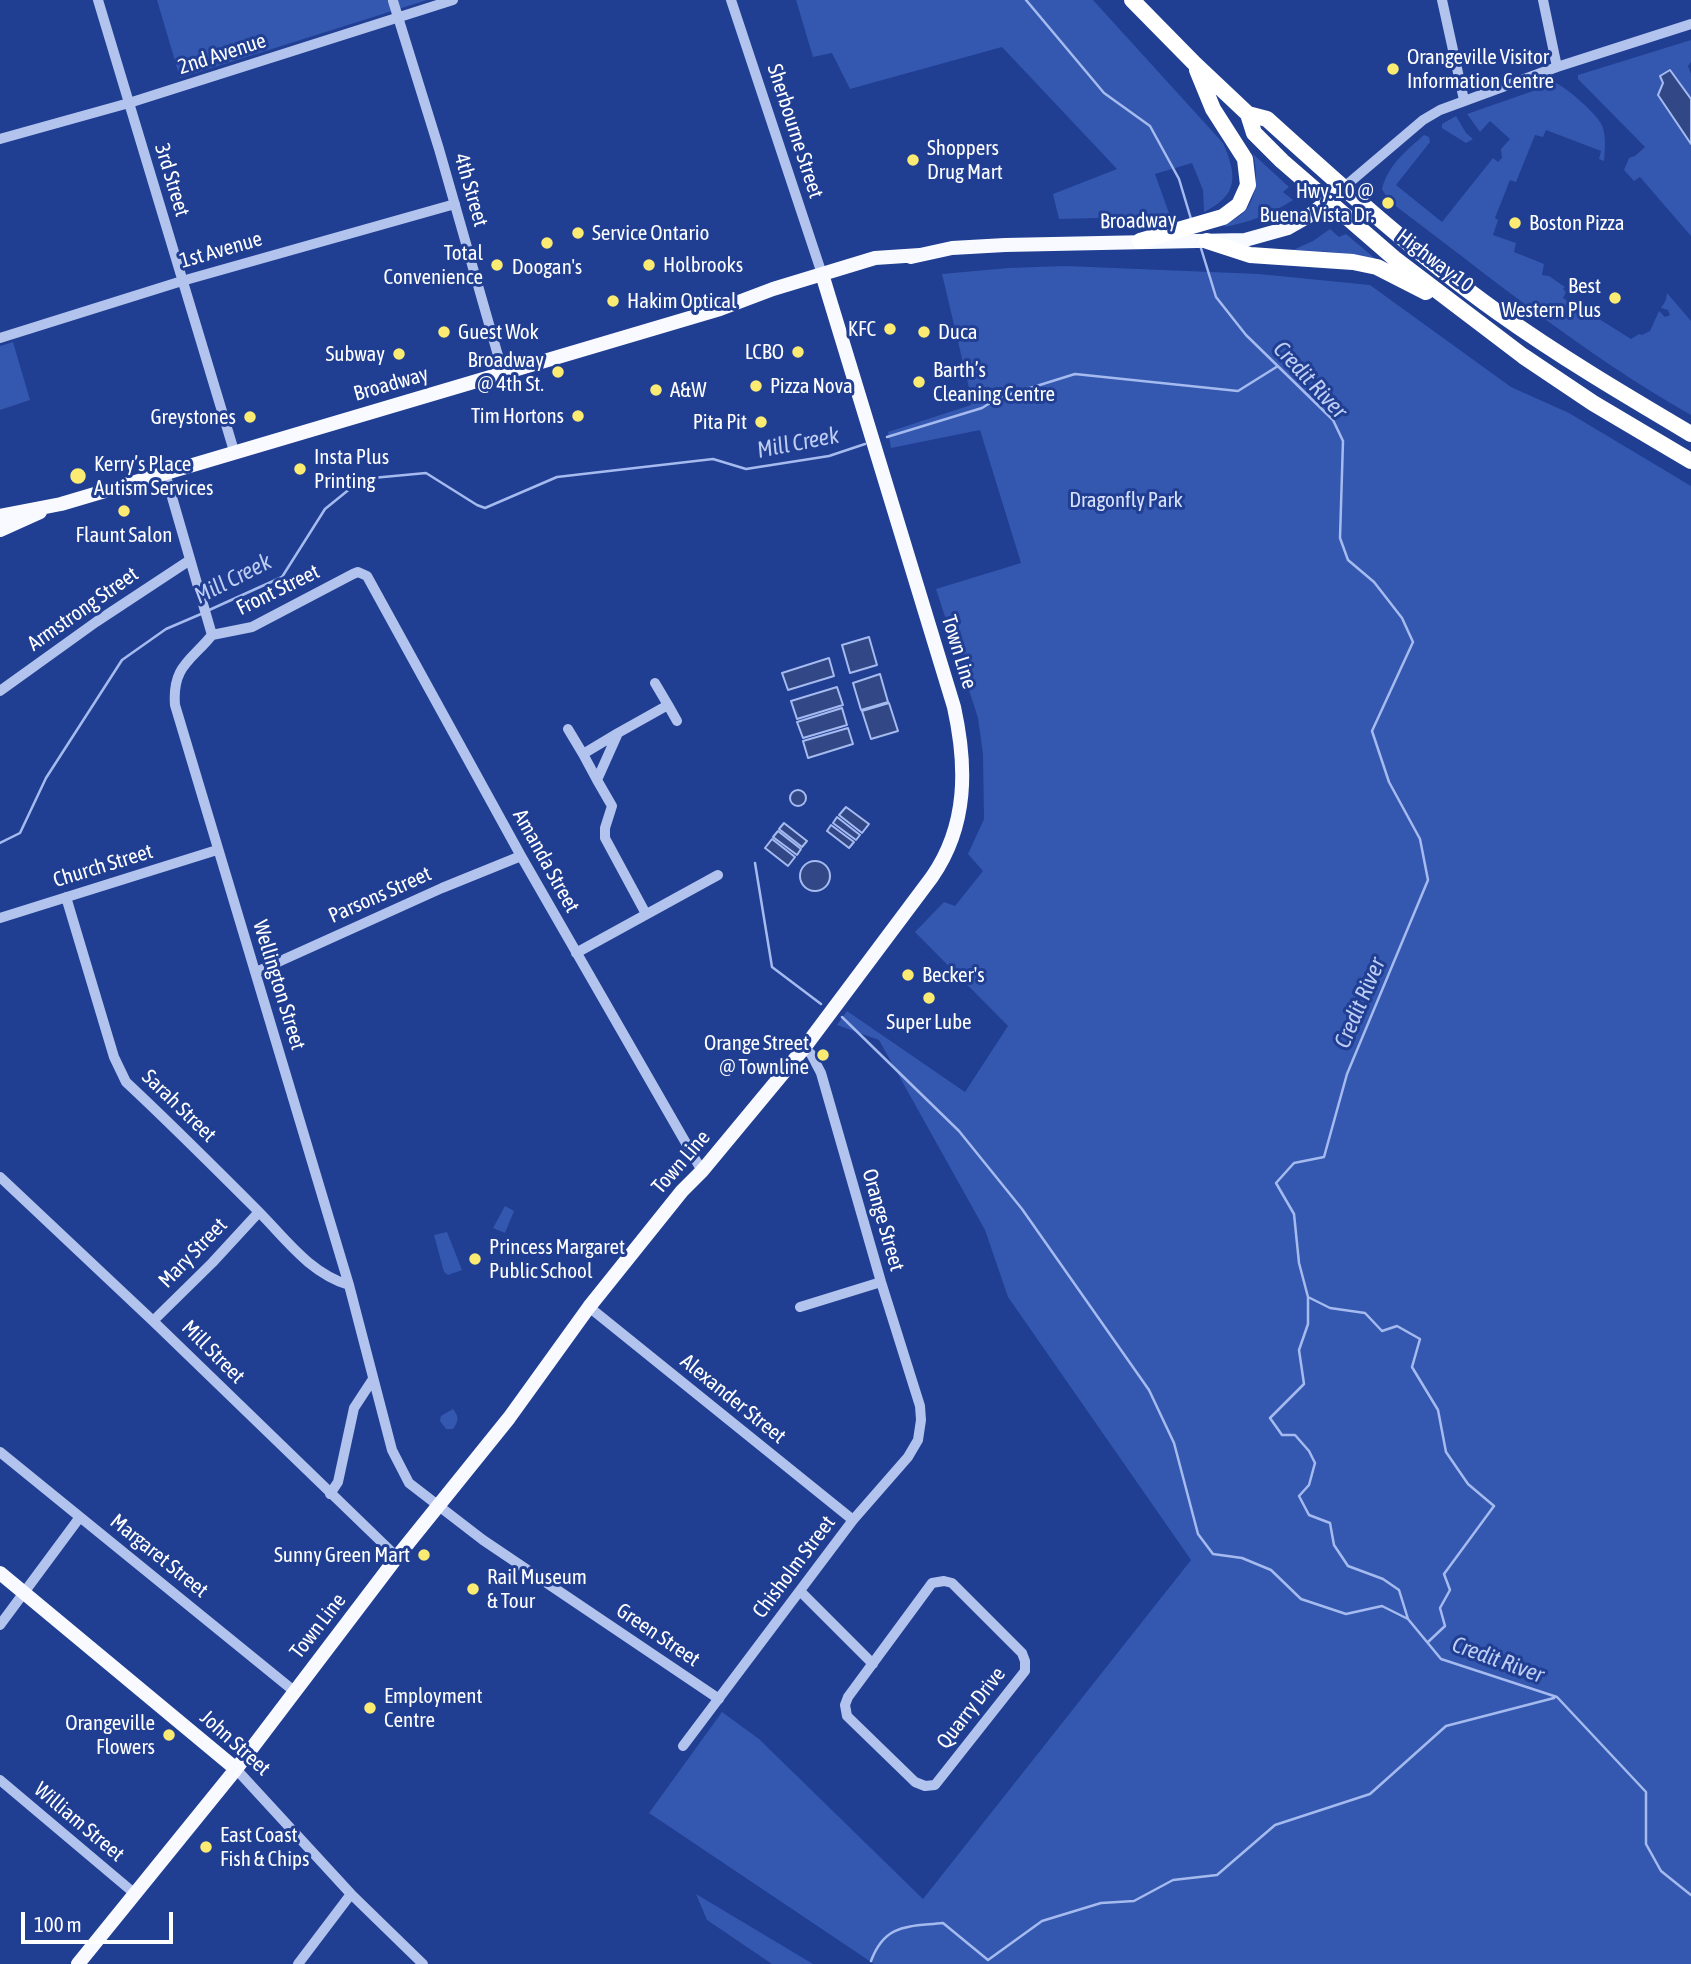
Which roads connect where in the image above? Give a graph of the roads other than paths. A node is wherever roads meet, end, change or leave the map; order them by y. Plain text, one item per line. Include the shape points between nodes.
1 (98, 0) edge
2 (453, 0) edge
3 (731, 0) edge
4 (1132, 0) edge
5 (1442, 0) edge
6 (1543, 0) edge
7 (393, 1) edge
8 (399, 18) junction
9 (1691, 24) edge
10 (1195, 65) junction
11 (1557, 67) junction
12 (1464, 100) junction
13 (129, 103) junction
14 (1248, 114) junction
15 (0, 139) edge
16 (1343, 188) junction
17 (1329, 202) junction
18 (455, 204) junction
19 (1187, 234) junction
20 (1140, 241) joint
21 (1207, 241) junction
22 (823, 278) junction
23 (182, 281) junction
24 (1460, 307) junction
25 (0, 338) edge
26 (503, 373) junction
27 (1691, 434) edge
28 (234, 451) junction
29 (1691, 461) edge
30 (165, 473) junction
31 (52, 506) junction
32 (0, 516) edge
33 (0, 530) edge
34 (190, 560) junction
35 (358, 572) joint
36 (212, 635) junction
37 (656, 683) dead end
38 (0, 691) edge
39 (668, 705) junction
40 (677, 721) dead end
41 (568, 729) dead end
42 (618, 733) junction
43 (583, 754) junction
44 (597, 780) junction
45 (217, 850) junction
46 (521, 856) junction
47 (719, 875) dead end
48 (66, 897) junction
49 (646, 914) junction
50 (0, 918) edge
51 (576, 953) junction
52 (256, 971) junction
53 (804, 1048) junction
54 (702, 1171) junction
55 (0, 1177) edge
56 (259, 1212) junction
57 (881, 1282) junction
58 (349, 1285) junction
59 (589, 1307) junction
60 (800, 1307) dead end
61 (153, 1321) junction
62 (373, 1379) junction
63 (920, 1406) joint
64 (0, 1451) edge
65 (330, 1494) junction
66 (438, 1506) junction
67 (80, 1517) junction
68 (853, 1520) junction
69 (397, 1558) junction
70 (0, 1573) edge
71 (800, 1591) junction
72 (24, 1593) junction
73 (0, 1625) edge
74 (873, 1664) junction
75 (294, 1690) junction
76 (719, 1699) junction
77 (683, 1746) dead end
78 (236, 1769) junction
79 (0, 1780) edge
80 (134, 1893) junction
81 (351, 1894) junction
82 (78, 1964) edge
83 (298, 1964) edge
84 (424, 1964) edge

1 - 13 street, 3rd Street
2 - 8 street, 2nd Avenue
3 - 22 street, Sherbourne Street
4 - 10 highway, Highway 10
5 - 12 street
6 - 11 street
7 - 8 street, 4th Street
8 - 13 street, 2nd Avenue
8 - 18 street, 4th Street
9 - 11 street
10 - 14 highway, Highway 10
10 - 19 highway via 1213,109 1245,159 1248,185 1233,211
11 - 12 street
12 - 16 street via 1423,120
13 - 15 street, 2nd Avenue
13 - 23 street, 3rd Street
14 - 16 highway, Highway 10 via 1267,119
14 - 17 highway, Highway 10 via 1254,133
16 - 17 main road, Broadway
16 - 27 highway, Highway 10 via 1496,311
17 - 21 main road, Broadway via 1269,235
17 - 24 highway, Highway 10
18 - 23 street, 1st Avenue
18 - 26 street, 4th Street
19 - 20 highway
19 - 21 main road, Broadway
20 - 22 main road, Broadway via 952,248
21 - 24 highway via 1250,255 1377,267
22 - 26 main road, Broadway via 776,296 741,302
22 - 53 main road, Town Line via 954,707 964,765 957,824 940,866
23 - 25 street, 1st Avenue
23 - 28 street, 3rd Street
24 - 29 highway, Highway 10 via 1592,403
26 - 28 main road, Broadway
28 - 30 main road, Broadway
30 - 31 main road, Broadway
30 - 34 street
31 - 32 main road, Broadway
31 - 33 main road, Broadway
34 - 36 street
34 - 38 street, Armstrong Street
35 - 36 street, Front Street via 252,627
35 - 46 street, Amanda Street via 370,579
36 - 45 street, Wellington Street via 184,664 174,697
37 - 39 street
39 - 40 street
39 - 42 street
41 - 43 street
42 - 43 street
42 - 44 street
43 - 44 street
44 - 49 street via 612,806 605,838
45 - 48 street, Church Street
45 - 52 street, Wellington Street
46 - 51 street, Amanda Street
46 - 52 street, Parsons Street
47 - 49 street
48 - 50 street, Church Street
48 - 56 street, Sarah Street via 122,1077
49 - 51 street
51 - 54 street, Amanda Street
52 - 58 street, Wellington Street
53 - 54 main road, Town Line
53 - 57 street, Orange Street via 821,1073
54 - 59 main road, Town Line
55 - 61 street, Mill Street
56 - 58 street, Sarah Street via 302,1258
56 - 61 street, Mary Street
57 - 60 street
57 - 63 street, Orange Street
58 - 62 street, Wellington Street
59 - 66 main road, Town Line
59 - 68 street, Alexander Street
61 - 65 street, Mill Street
62 - 65 street via 354,1408 338,1482
62 - 66 street, Wellington Street via 392,1450 409,1483
63 - 68 street, Chisholm Street via 918,1440
64 - 67 street, Margaret Street
65 - 69 street, Mill Street
66 - 69 main road, Town Line
66 - 76 street, Green Street
67 - 72 street
67 - 75 street, Margaret Street
68 - 71 street, Chisholm Street
69 - 75 main road, Town Line
70 - 72 main road, John Street
71 - 74 street
71 - 76 street, Chisholm Street
72 - 73 street
72 - 78 main road, John Street
74 - 74 street, Quarry Drive via 848,1697 846,1716 915,1782 925,1786 935,1786 1025,1671 1022,1653 952,1583 944,1581 932,1583
75 - 78 main road, Town Line
76 - 77 street, Chisholm Street
78 - 80 main road, Town Line
78 - 81 street, John Street
79 - 80 street, William Street
80 - 82 main road, Town Line
81 - 83 street
81 - 84 street, John Street

